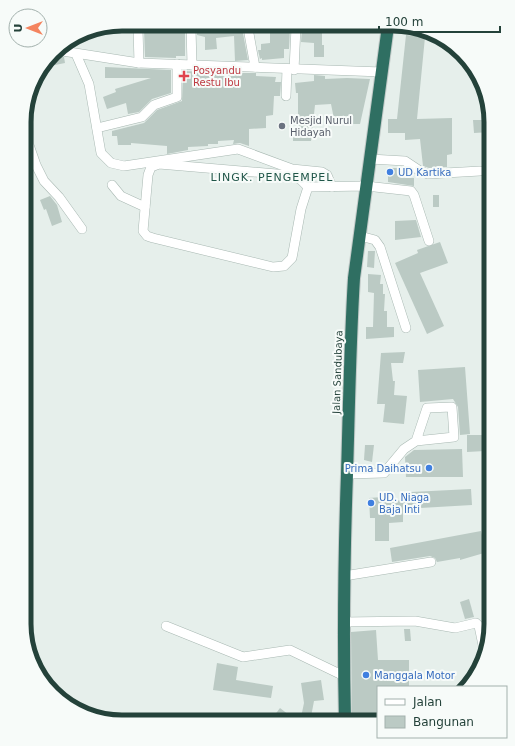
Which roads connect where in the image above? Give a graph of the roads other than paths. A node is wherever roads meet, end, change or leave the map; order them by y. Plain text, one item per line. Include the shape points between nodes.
1 (138, 31) edge
2 (191, 31) edge
3 (249, 31) edge
4 (296, 31) edge
5 (387, 31) edge
6 (64, 51) edge
7 (72, 53) junction
8 (139, 63) junction
9 (177, 64) junction
10 (192, 64) junction
11 (255, 68) junction
12 (291, 70) junction
13 (382, 72) junction
14 (286, 96) dead end
15 (100, 127) junction
16 (31, 152) edge
17 (370, 159) junction
18 (480, 171) dead end
19 (112, 185) dead end
20 (366, 186) junction
21 (308, 187) junction
22 (334, 187) junction
23 (145, 207) junction
24 (82, 229) dead end
25 (360, 236) junction
26 (429, 241) dead end
27 (406, 328) dead end
28 (416, 441) junction
29 (347, 474) junction
30 (431, 562) dead end
31 (344, 576) junction
32 (343, 622) junction
33 (166, 626) dead end
34 (482, 641) edge
35 (344, 676) junction
36 (345, 715) edge

1 - 8 street
2 - 10 street
3 - 11 street
4 - 12 street
5 - 13 highway, Jalan Sandubaya
6 - 7 street
7 - 8 street
7 - 15 street via 89,84
8 - 9 street
9 - 10 street
9 - 15 street via 176,97 154,105 142,117
10 - 11 street
11 - 12 street
12 - 13 street
12 - 14 street
13 - 17 highway, Jalan Sandubaya
15 - 22 street via 101,153 114,165 124,166 238,149 292,168 322,172 327,175
16 - 24 street via 44,181
17 - 18 street via 405,161 428,174
17 - 20 highway, Jalan Sandubaya
19 - 23 street via 121,196
20 - 22 street
20 - 25 highway, Jalan Sandubaya
20 - 26 street via 411,191
21 - 22 street
21 - 23 street via 300,179 288,176 159,164 151,167 148,176
21 - 23 street via 292,258 284,266 273,267 147,236 143,231
25 - 27 street via 375,240 380,247
25 - 29 highway, Jalan Sandubaya via 352,312
28 - 28 street via 454,437 452,407 427,408
28 - 29 street via 404,449 384,473
29 - 31 highway, Jalan Sandubaya
30 - 31 street
31 - 32 highway, Jalan Sandubaya
32 - 34 street via 415,621 455,628 476,624 479,626
32 - 35 highway, Jalan Sandubaya
33 - 35 street via 243,658 290,650
35 - 36 highway, Jalan Sandubaya

